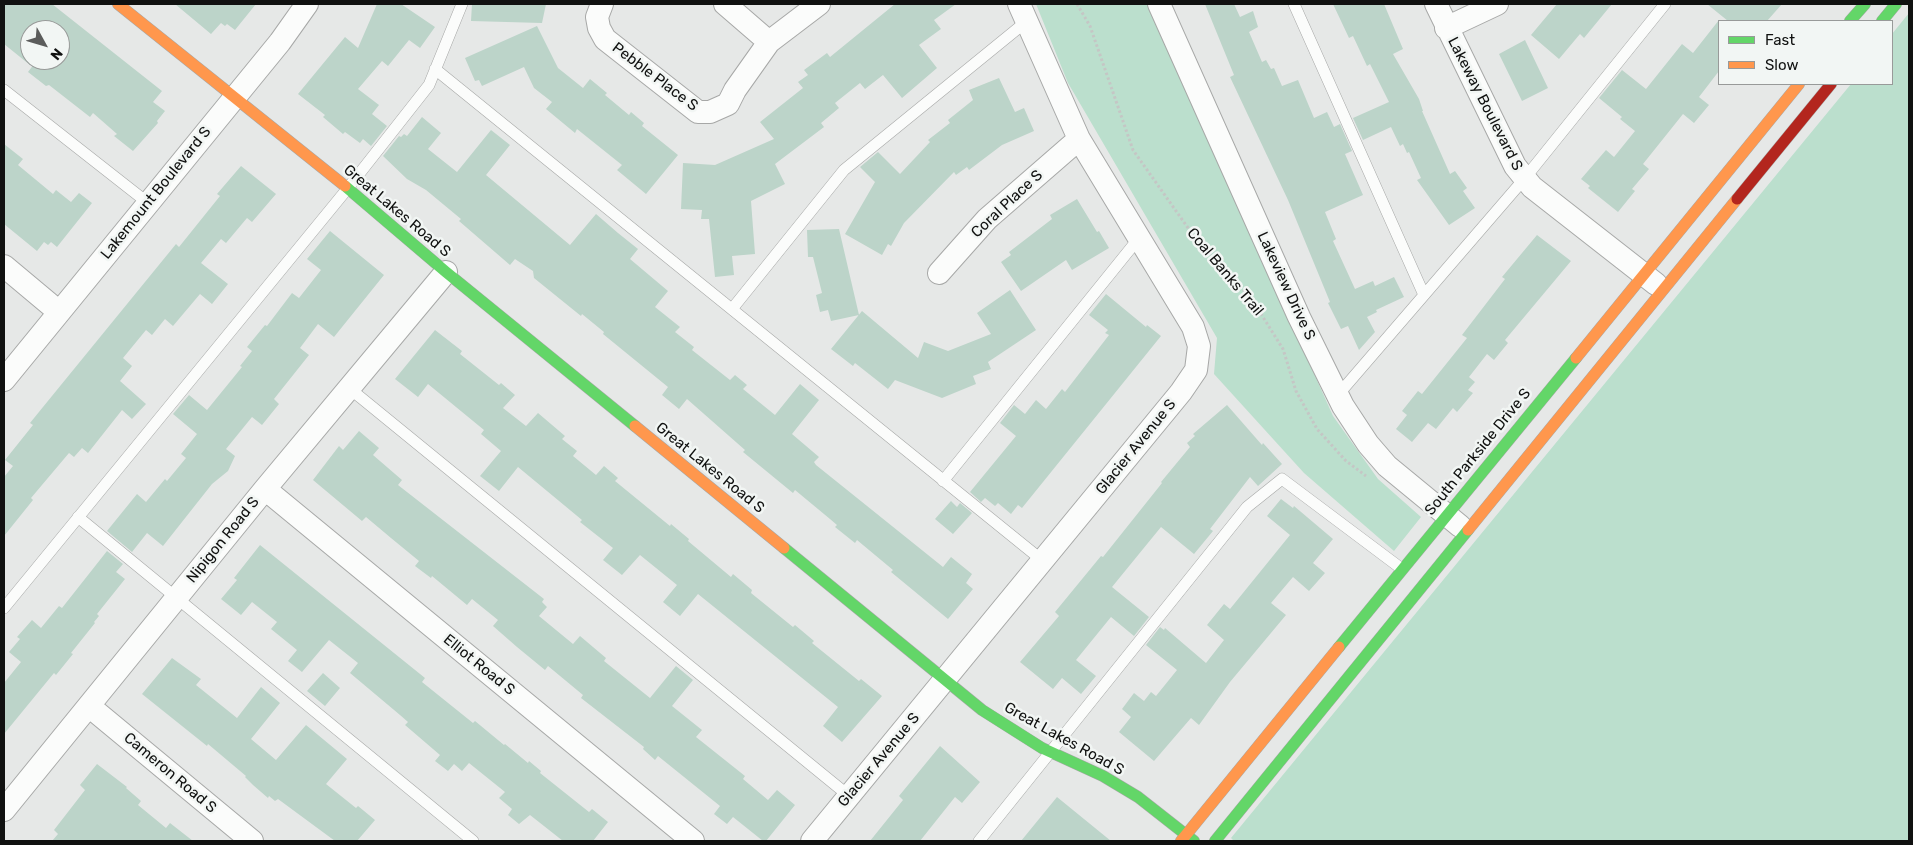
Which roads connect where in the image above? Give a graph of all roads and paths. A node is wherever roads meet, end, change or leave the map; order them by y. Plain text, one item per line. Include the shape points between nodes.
1 (118, 4) edge
2 (307, 4) edge
3 (462, 4) edge
4 (602, 4) edge
5 (725, 4) edge
6 (819, 4) edge
7 (1077, 4) edge
8 (1159, 4) edge
9 (1294, 4) edge
10 (1436, 4) edge
11 (1497, 4) edge
12 (1666, 4) edge
13 (1864, 4) edge
14 (1896, 4) edge
15 (1023, 12) edge
16 (1851, 20) edge
17 (1883, 20) edge
18 (1446, 28) junction
19 (769, 42) junction
20 (435, 69) junction
21 (1798, 85) edge
22 (1830, 85) edge
23 (4, 90) edge
24 (234, 97) junction
25 (1079, 140) junction
26 (1525, 178) junction
27 (348, 188) junction
28 (148, 203) junction
29 (1139, 238) junction
30 (4, 266) edge
31 (446, 272) junction
32 (940, 273) dead end
33 (1643, 274) junction
34 (1663, 289) junction
35 (1424, 295) junction
36 (732, 309) junction
37 (59, 312) junction
38 (4, 380) edge
39 (349, 388) junction
40 (1337, 396) junction
41 (1369, 478) dead end
42 (943, 480) junction
43 (265, 489) junction
44 (1446, 514) junction
45 (78, 517) junction
46 (1466, 531) junction
47 (1042, 561) junction
48 (1402, 569) junction
49 (176, 598) junction
50 (4, 608) edge
51 (945, 680) junction
52 (89, 706) junction
53 (1051, 752) junction
54 (849, 796) junction
55 (4, 810) edge
56 (1187, 839) edge
57 (252, 841) edge
58 (473, 841) edge
59 (693, 841) edge
60 (812, 841) edge
61 (979, 841) edge
62 (1215, 841) edge

1 - 24 main road, Great Lakes Road S
2 - 24 street, Lakemount Boulevard S
3 - 20 lane
4 - 19 street, Pebble Place S via 597,17 605,39 698,112 710,112 728,104
5 - 19 street
6 - 19 street, Pebble Place S
7 - 41 path, Coal Banks Trail via 1090,26 1133,150 1193,235 1251,298 1283,349 1296,391 1317,429 1346,461
8 - 40 street, Lakeview Drive S
9 - 35 lane
10 - 18 street, Lakeway Boulevard S
11 - 18 street
12 - 26 lane
13 - 16 main road
14 - 17 main road
15 - 25 street, Glacier Avenue S
15 - 36 lane via 844,170
18 - 26 street, Lakeway Boulevard S via 1515,166
20 - 27 lane via 429,85
20 - 36 lane
21 - 33 main road, South Parkside Drive S
22 - 34 main road
23 - 28 lane
24 - 27 main road, Great Lakes Road S
24 - 28 street, Lakemount Boulevard S
25 - 29 street, Glacier Avenue S
25 - 32 street, Coral Place S via 987,219
26 - 33 street, Lakeway Boulevard S via 1532,187
26 - 35 lane
27 - 31 main road, Great Lakes Road S
27 - 45 lane
28 - 37 street, Lakemount Boulevard S
29 - 42 lane
29 - 47 street, Glacier Avenue S via 1193,326 1199,346 1196,370 1182,392
30 - 37 street
31 - 39 street, Nipigon Road S
31 - 51 main road, Great Lakes Road S
33 - 34 street, Lakeway Boulevard S
33 - 44 main road, South Parkside Drive S
34 - 46 main road
35 - 40 lane
36 - 42 lane
37 - 38 street, Lakemount Boulevard S
39 - 43 street, Nipigon Road S
39 - 54 lane
40 - 44 street, Lakeview Drive S via 1368,444 1387,466
42 - 47 lane
43 - 49 street, Nipigon Road S
43 - 59 street, Elliot Road S
44 - 46 street, Lakeview Drive S
44 - 48 main road, South Parkside Drive S
45 - 49 lane
45 - 50 lane
46 - 62 main road
47 - 51 street, Glacier Avenue S
48 - 53 lane via 1282,479 1247,507
48 - 56 main road, South Parkside Drive S
49 - 52 street, Nipigon Road S
49 - 58 lane
51 - 53 main road, Great Lakes Road S via 982,710
51 - 54 street, Glacier Avenue S
52 - 55 street, Nipigon Road S
52 - 57 street, Cameron Road S
53 - 56 main road, Great Lakes Road S via 1103,776 1138,797
53 - 61 lane
54 - 60 street, Glacier Avenue S

